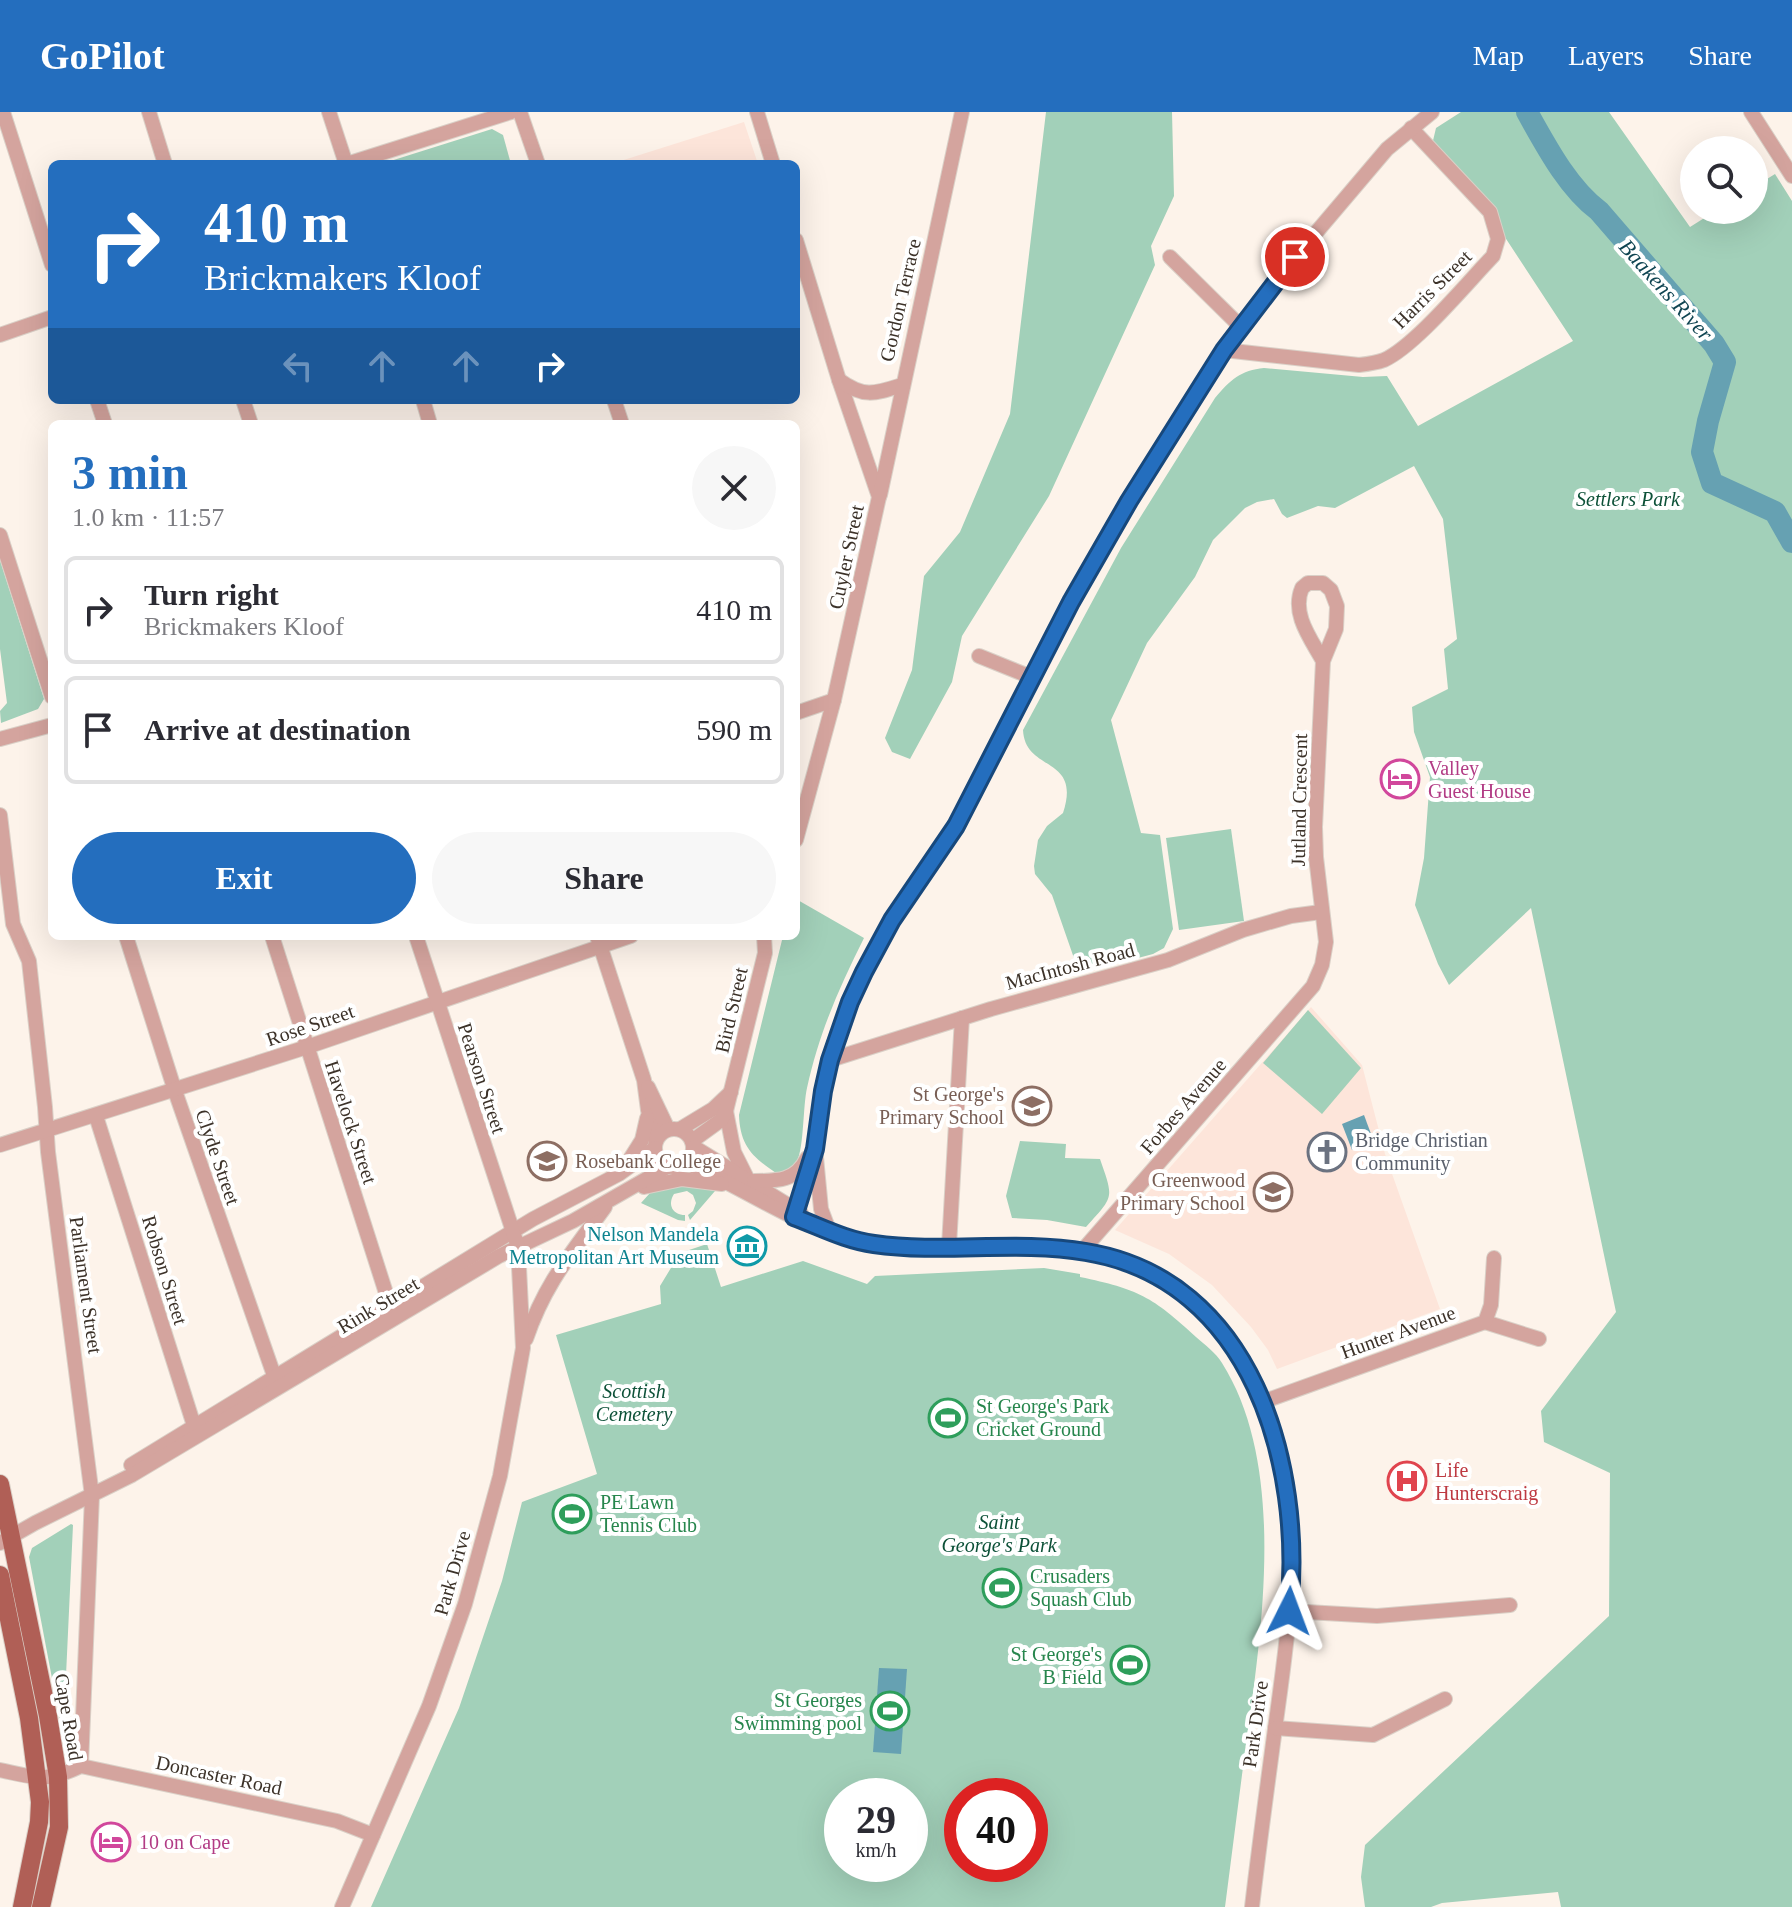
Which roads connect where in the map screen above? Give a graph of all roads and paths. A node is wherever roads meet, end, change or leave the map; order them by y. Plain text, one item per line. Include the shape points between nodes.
1 (3, 112) edge
2 (149, 112) edge
3 (329, 112) edge
4 (511, 112) edge
5 (520, 112) edge
6 (757, 112) edge
7 (962, 112) edge
8 (1432, 112) edge
9 (1751, 112) edge
10 (1411, 128) junction
11 (164, 160) edge
12 (345, 160) edge
13 (359, 160) edge
14 (537, 160) edge
15 (772, 160) edge
16 (1791, 173) edge
17 (48, 253) edge
18 (800, 253) edge
19 (1170, 257) dead end
20 (48, 318) edge
21 (1241, 327) junction
22 (0, 335) edge
23 (1224, 350) junction
24 (839, 380) junction
25 (902, 385) junction
26 (879, 497) junction
27 (0, 535) edge
28 (979, 656) dead end
29 (1323, 661) junction
30 (1031, 677) junction
31 (48, 685) edge
32 (834, 700) junction
33 (800, 712) edge
34 (48, 726) edge
35 (0, 739) edge
36 (0, 815) edge
37 (800, 825) edge
38 (1321, 912) junction
39 (127, 940) edge
40 (273, 940) edge
41 (417, 940) edge
42 (766, 940) edge
43 (598, 941) edge
44 (1313, 986) joint
45 (437, 1003) junction
46 (962, 1018) junction
47 (307, 1047) junction
48 (830, 1060) junction
49 (644, 1080) junction
50 (175, 1091) junction
51 (732, 1092) junction
52 (648, 1110) junction
53 (726, 1111) junction
54 (96, 1116) junction
55 (818, 1127) junction
56 (674, 1129) junction
57 (47, 1130) junction
58 (656, 1144) junction
59 (693, 1144) junction
60 (0, 1145) edge
61 (815, 1149) junction
62 (686, 1163) junction
63 (669, 1166) junction
64 (619, 1174) junction
65 (749, 1180) junction
66 (731, 1185) junction
67 (621, 1195) junction
68 (607, 1203) junction
69 (795, 1213) junction
70 (512, 1233) junction
71 (830, 1233) junction
72 (949, 1246) junction
73 (518, 1247) junction
74 (1082, 1251) junction
75 (1494, 1258) dead end
76 (392, 1313) junction
77 (1485, 1322) junction
78 (1539, 1339) dead end
79 (523, 1348) junction
80 (276, 1382) junction
81 (1262, 1402) junction
82 (196, 1431) junction
83 (0, 1484) edge
84 (92, 1496) junction
85 (6, 1539) edge
86 (0, 1575) edge
87 (1510, 1605) dead end
88 (1289, 1611) junction
89 (1445, 1699) dead end
90 (1275, 1728) junction
91 (81, 1766) junction
92 (0, 1770) edge
93 (58, 1777) junction
94 (38, 1778) junction
95 (373, 1835) junction
96 (22, 1907) edge
97 (41, 1907) edge
98 (342, 1907) edge
99 (1252, 1907) edge

1 - 17 street
2 - 11 street
3 - 12 street
4 - 13 street
5 - 14 street
6 - 15 street
7 - 25 street, Gordon Terrace
8 - 10 street
9 - 16 street
10 - 21 street via 1358,181
10 - 23 street, Harris Street via 1485,206 1498,239 1493,256 1411,341 1385,359 1359,365
18 - 24 street, Cuyler Street
19 - 21 street
20 - 22 street
21 - 23 street
23 - 30 street via 1097,554
24 - 25 street via 853,390 874,394
24 - 26 street, Cuyler Street
25 - 26 street, Gordon Terrace
26 - 32 street, Cuyler Street
27 - 31 street
28 - 30 street
29 - 29 street, Jutland Crescent via 1298,608 1302,588 1316,582 1331,590 1337,606 1336,629
29 - 38 street, Jutland Crescent via 1315,827
30 - 48 street via 956,826 892,920 864,972
32 - 33 street
32 - 37 street, Cuyler Street
34 - 35 street
36 - 57 street, Parliament Street via 13,924 29,961
38 - 44 street, Jutland Crescent via 1326,942
38 - 46 street, MacIntosh Road via 1243,930 1168,960
39 - 50 street, Clyde Street
40 - 47 street, Havelock Street
41 - 45 street, Pearson Street
42 - 51 street, Bird Street
43 - 45 street, Rose Street
43 - 49 street
44 - 74 street, Forbes Avenue
45 - 47 street, Rose Street
45 - 70 street, Pearson Street
46 - 48 street, MacIntosh Road
46 - 72 street
47 - 50 street, Rose Street
47 - 76 street, Havelock Street
48 - 55 street
49 - 52 street
49 - 56 street
50 - 54 street, Rose Street
50 - 80 street, Clyde Street
51 - 53 street, Bird Street
51 - 56 street via 713,1109
52 - 58 street
52 - 64 street via 642,1140
53 - 59 street
53 - 65 street via 734,1152
54 - 57 street, Rose Street
54 - 82 street, Robson Street
55 - 61 street
55 - 65 street via 795,1175
56 - 58 street
56 - 59 street
57 - 60 street, Rose Street
57 - 84 street, Parliament Street
58 - 63 street via 659,1160
58 - 64 street, Rink Street
59 - 62 street
59 - 65 street, Park Drive
61 - 69 street
61 - 71 street via 821,1209
62 - 63 street
62 - 66 street, Park Drive
63 - 67 street, Rink Street
64 - 70 street, Rink Street
65 - 69 street, Park Drive
66 - 67 street via 682,1179
66 - 69 street, Park Drive
67 - 68 street, Rink Street
68 - 73 street, Rink Street
68 - 79 street via 551,1280
69 - 71 street, Park Drive
70 - 73 street, Park Drive
70 - 76 street, Rink Street
71 - 72 street, Park Drive via 872,1244
72 - 74 street, Park Drive via 1031,1245
73 - 76 street, Rink Street
73 - 79 street, Park Drive
74 - 81 street, Park Drive via 1127,1261 1184,1293 1237,1350
75 - 77 street, Hunter Avenue
76 - 80 street, Rink Street
77 - 78 street
77 - 81 street, Hunter Avenue
79 - 95 street, Park Drive via 500,1476 465,1604 429,1706
80 - 82 street, Rink Street
81 - 88 street, Park Drive via 1285,1484
82 - 84 street, Rink Street
83 - 85 main road, Cape Road
84 - 85 street, Rink Street
84 - 91 street, Parliament Street
85 - 93 main road, Cape Road
86 - 94 main road, Cape Road
87 - 88 street via 1377,1616
88 - 90 street, Park Drive
89 - 90 street via 1373,1735
90 - 99 street, Park Drive
91 - 93 street
91 - 95 street, Doncaster Road via 337,1821
92 - 94 street
93 - 94 street
93 - 97 main road, Cape Road via 59,1827
94 - 96 main road, Cape Road via 39,1822
95 - 98 street, Park Drive

